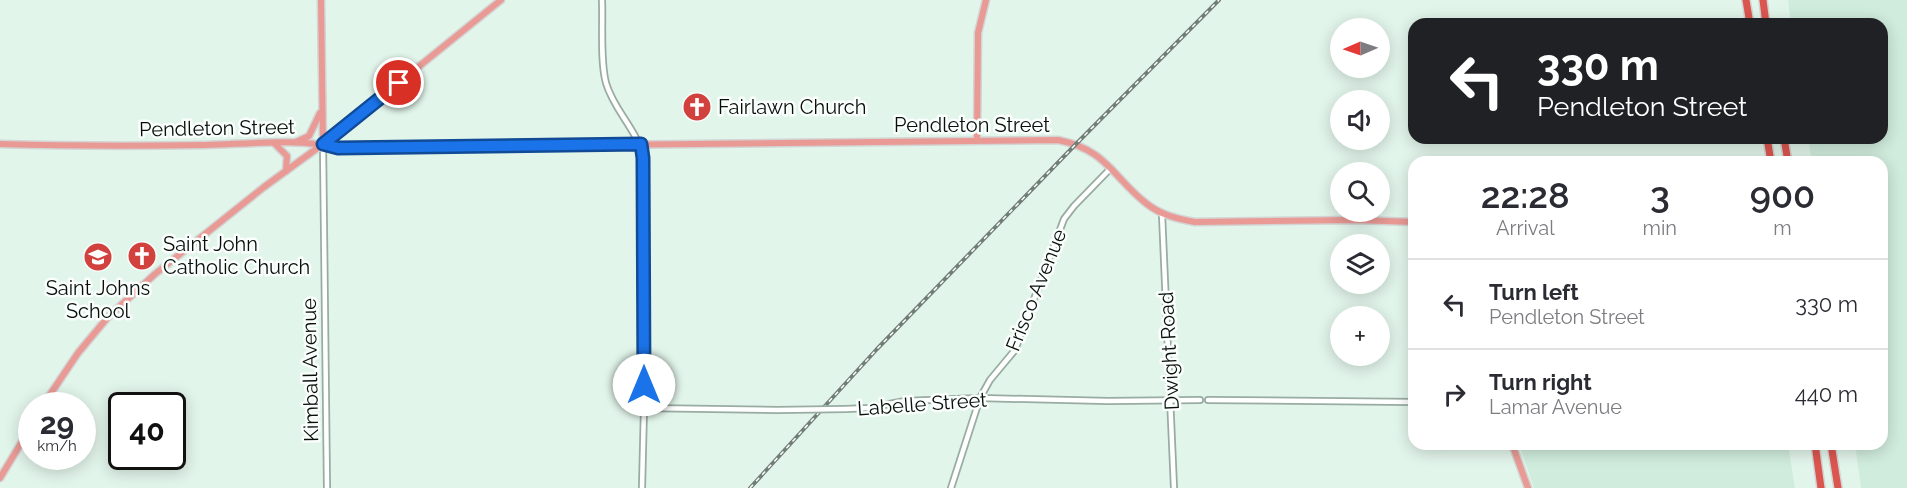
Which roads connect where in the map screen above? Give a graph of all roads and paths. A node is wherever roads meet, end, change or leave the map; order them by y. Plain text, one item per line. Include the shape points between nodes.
1 (321, 0) edge
2 (501, 0) edge
3 (602, 0) edge
4 (986, 0) edge
5 (1746, 0) edge
6 (1762, 0) edge
7 (1749, 18) edge
8 (1765, 18) edge
9 (323, 106) junction
10 (977, 140) junction
11 (275, 143) junction
12 (0, 144) edge
13 (290, 144) junction
14 (323, 144) junction
15 (641, 144) junction
16 (1112, 168) junction
17 (286, 171) junction
18 (1162, 214) junction
19 (1408, 222) edge
20 (52, 392) edge
21 (980, 398) junction
22 (1171, 400) junction
23 (1200, 400) dead end
24 (1208, 400) dead end
25 (1408, 402) edge
26 (644, 408) junction
27 (18, 448) edge
28 (1514, 450) edge
29 (1816, 450) edge
30 (1832, 450) edge
31 (0, 478) edge
32 (327, 488) edge
33 (642, 488) edge
34 (951, 488) edge
35 (1174, 488) edge
36 (1528, 488) edge
37 (1821, 488) edge
38 (1838, 488) edge

1 - 9 main road, Kimball Avenue
2 - 14 main road
3 - 15 street via 606,82 613,101
4 - 10 main road via 978,33
5 - 7 highway
6 - 8 highway
9 - 13 main road via 309,136
9 - 14 main road, Kimball Avenue
10 - 15 main road, Pendleton Street
10 - 16 main road, Pendleton Street via 1058,140 1094,152
11 - 12 main road, Pendleton Street
11 - 13 main road, Pendleton Street
11 - 17 main road via 287,156
13 - 14 main road, Pendleton Street
14 - 15 main road, Pendleton Street via 338,148
14 - 17 main road
14 - 32 street, Kimball Avenue
15 - 26 street
16 - 18 main road, Pendleton Street via 1146,204
16 - 21 street, Frisco Avenue via 1064,219 1015,350
17 - 20 main road via 155,274 78,353
18 - 19 main road, Pendleton Street via 1195,222
18 - 22 street, Dwight Road
21 - 22 street, Labelle Street
21 - 26 street, Labelle Street, bridge via 905,401 846,409
21 - 34 street, Frisco Avenue
22 - 23 street, Labelle Street
22 - 35 street, Dwight Road
24 - 25 street
26 - 33 street
27 - 31 main road
28 - 36 main road
29 - 37 highway
30 - 38 highway

